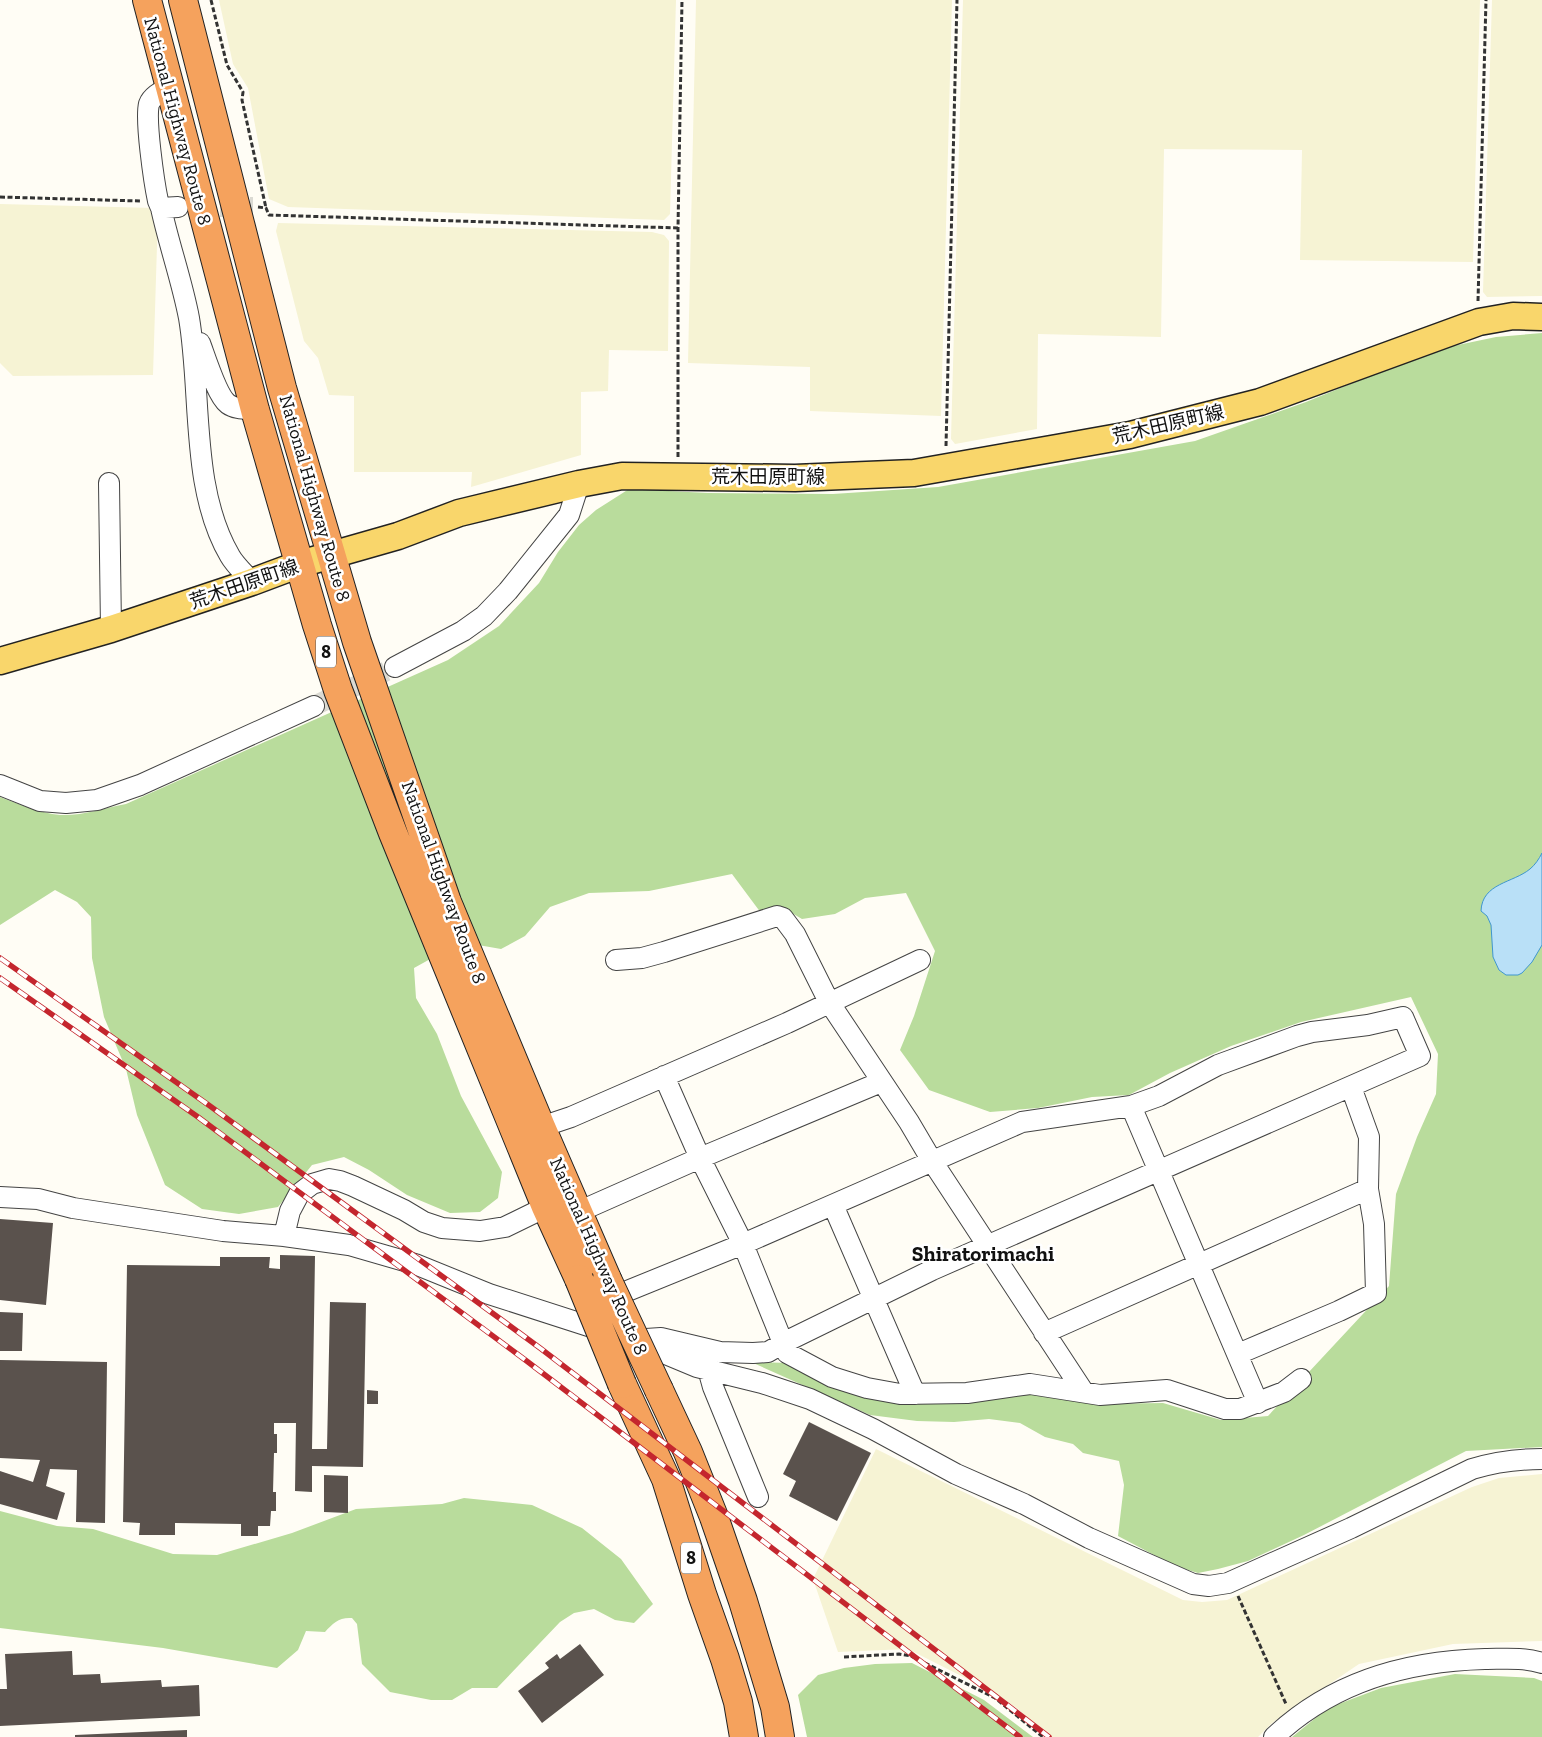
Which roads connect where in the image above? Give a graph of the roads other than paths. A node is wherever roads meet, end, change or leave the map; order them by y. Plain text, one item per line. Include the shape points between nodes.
1 (147, 0) edge
2 (182, 0) edge
3 (169, 87) junction
4 (1542, 316) edge
5 (189, 319) junction
6 (255, 410) junction
7 (109, 483) dead end
8 (580, 484) junction
9 (331, 555) junction
10 (300, 564) junction
11 (252, 582) junction
12 (111, 629) junction
13 (0, 661) edge
14 (395, 667) tunnel mouth
15 (314, 706) tunnel mouth
16 (0, 785) edge
17 (616, 960) dead end
18 (920, 960) dead end
19 (829, 1002) junction
20 (664, 1076) junction
21 (881, 1082) junction
22 (1351, 1087) junction
23 (1131, 1106) junction
24 (541, 1127) junction
25 (700, 1158) junction
26 (932, 1161) junction
27 (1160, 1171) junction
28 (1368, 1189) junction
29 (0, 1197) edge
30 (833, 1205) junction
31 (546, 1207) junction
32 (578, 1212) junction
33 (284, 1236) junction
34 (743, 1244) junction
35 (987, 1246) junction
36 (1200, 1264) junction
37 (611, 1287) junction
38 (875, 1299) junction
39 (1044, 1333) junction
40 (631, 1340) junction
41 (782, 1343) junction
42 (1238, 1354) junction
43 (708, 1369) junction
44 (1301, 1379) dead end
45 (1083, 1392) junction
46 (915, 1394) junction
47 (1258, 1403) junction
48 (1542, 1458) edge
49 (758, 1497) dead end
50 (1542, 1662) edge
51 (744, 1737) edge
52 (780, 1737) edge
53 (1274, 1737) edge

1 - 3 highway, National Highway Route 8 / 8
2 - 9 highway, National Highway Route 8 / 8 via 282,388
3 - 5 street via 152,98 149,128 166,205 169,244
3 - 6 highway, National Highway Route 8 / 8
4 - 8 main road, 荒木田原町線 via 1513,316 1479,322 1260,402 1130,435 914,473 795,478 622,476
5 - 6 street via 227,404
5 - 11 street via 201,449 212,513 230,557
6 - 10 highway, National Highway Route 8 / 8
7 - 12 street
8 - 9 main road, 荒木田原町線 via 459,513 398,536
8 - 14 street via 569,514 484,616 463,632
9 - 10 main road, 荒木田原町線
9 - 24 highway, National Highway Route 8 / 8 via 357,642 447,902
10 - 11 main road, 荒木田原町線
10 - 31 highway, National Highway Route 8 / 8 via 338,690
11 - 12 main road, 荒木田原町線
12 - 13 main road, 荒木田原町線
15 - 16 street via 140,785 97,800 40,801
17 - 19 street via 642,958 777,916 790,925
18 - 19 street
19 - 20 street
19 - 21 street
20 - 24 street
20 - 25 street
21 - 25 street
21 - 26 street
22 - 23 street via 1420,1056 1403,1017 1297,1036 1218,1065 1159,1096
22 - 27 street
22 - 28 street via 1369,1137
23 - 26 street via 1022,1122
23 - 27 street
24 - 32 highway, National Highway Route 8 / 8
25 - 32 street
25 - 34 street
26 - 30 street
26 - 35 street
27 - 35 street
27 - 36 street
28 - 36 street
28 - 42 street via 1374,1224 1376,1293
29 - 33 street via 38,1199 74,1208 203,1228
30 - 34 street
30 - 38 street
31 - 33 street via 505,1227 480,1231 442,1228 353,1186 328,1179 312,1184 299,1194 290,1211
31 - 51 highway, National Highway Route 8 / 8, bridge via 666,1479 725,1659
32 - 37 highway, National Highway Route 8 / 8
33 - 40 street via 349,1245 415,1264 489,1294
34 - 37 street
34 - 41 street
35 - 38 street
35 - 39 street
36 - 39 street
36 - 42 street
37 - 52 highway, National Highway Route 8 / 8, bridge via 688,1452 717,1526 775,1707
38 - 41 street
38 - 46 street
39 - 45 street
40 - 41 street via 660,1338 720,1352 753,1353 768,1352
40 - 43 street
41 - 46 street via 787,1353 832,1377 884,1392
42 - 47 street
43 - 48 street via 810,1399 1090,1538 1170,1575 1209,1586 1231,1582 1472,1469 1491,1463
43 - 49 street
44 - 47 street via 1284,1392
45 - 46 street via 1030,1384 967,1393
45 - 47 street via 1100,1395 1167,1390 1225,1409 1240,1409
50 - 53 street via 1507,1658 1468,1660 1420,1665 1370,1677 1322,1700

